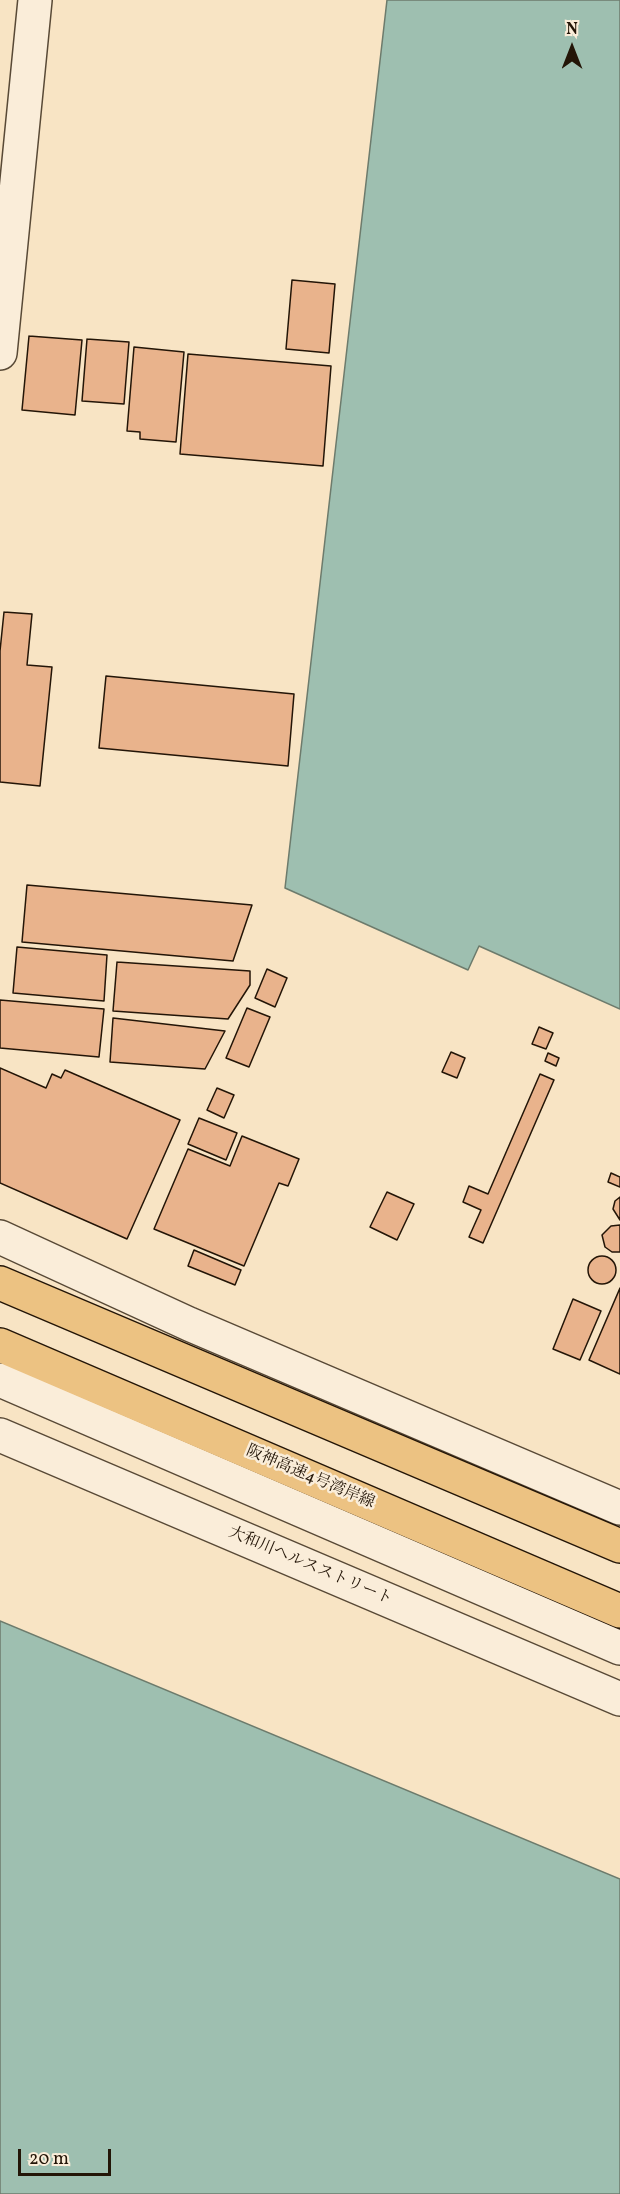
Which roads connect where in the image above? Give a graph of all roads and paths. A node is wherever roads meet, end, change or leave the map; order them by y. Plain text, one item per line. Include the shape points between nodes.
1 (35, 0) edge
2 (0, 353) edge
3 (0, 1237) edge
4 (0, 1283) edge
5 (0, 1345) edge
6 (0, 1380) edge
7 (0, 1435) edge
8 (620, 1508) edge
9 (620, 1546) edge
10 (620, 1611) edge
11 (620, 1648) edge
12 (620, 1699) edge

1 - 2 street
3 - 8 street via 189,1324
4 - 9 highway
5 - 10 highway, 阪神高速4号湾岸線
6 - 11 street
7 - 12 street, 大和川ヘルスストリート

